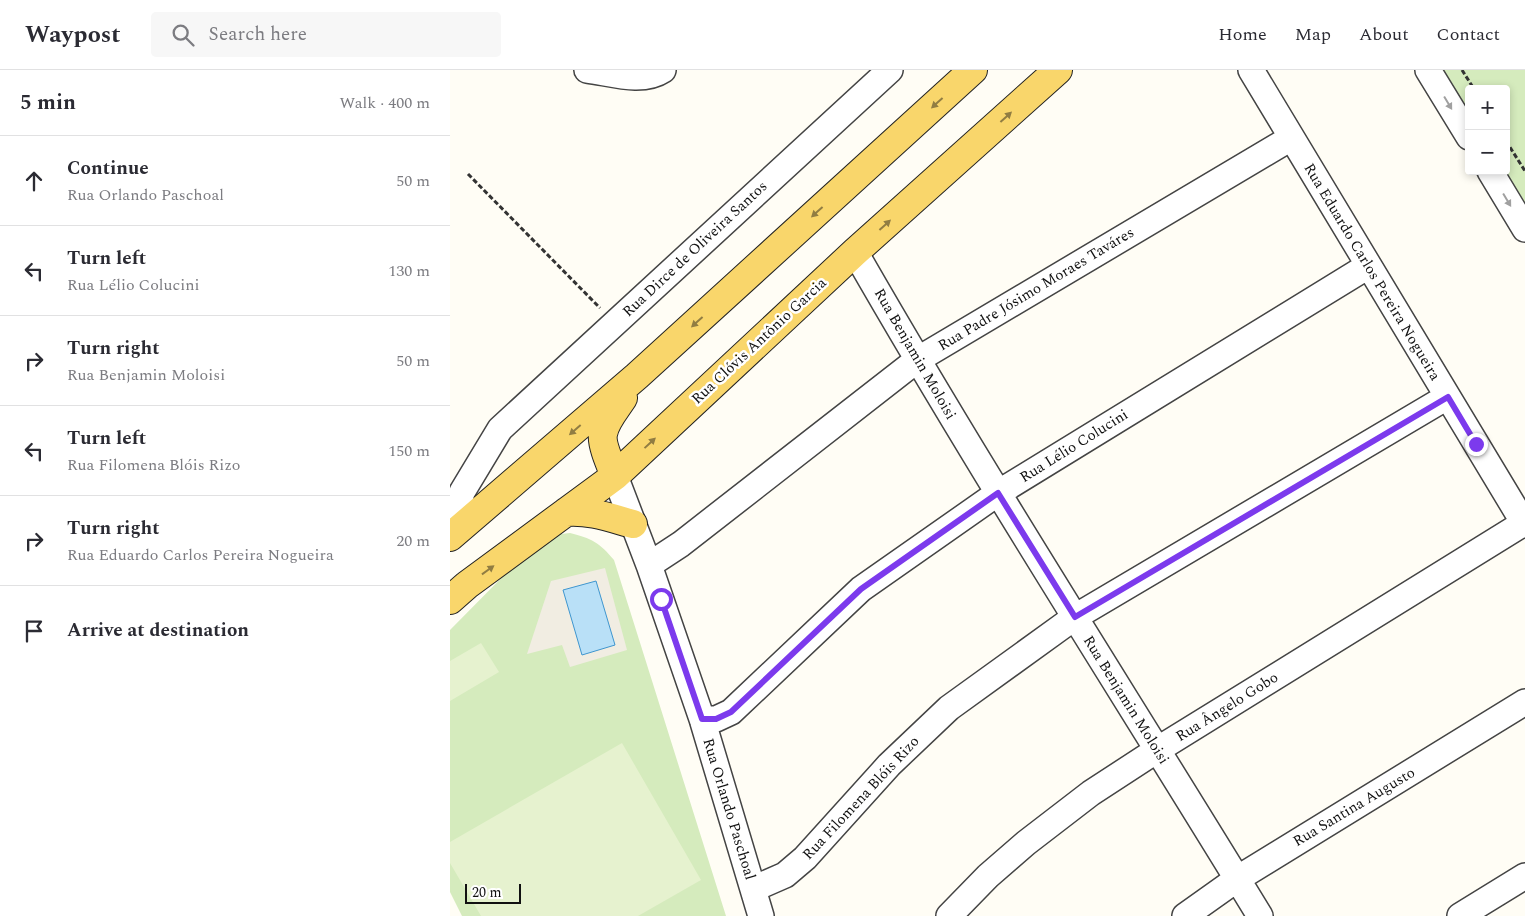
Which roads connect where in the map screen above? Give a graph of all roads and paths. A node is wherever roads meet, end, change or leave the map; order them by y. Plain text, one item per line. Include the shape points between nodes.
1 (587, 70) edge
2 (663, 70) edge
3 (890, 70) edge
4 (973, 70) edge
5 (1058, 70) edge
6 (1251, 70) edge
7 (1428, 70) edge
8 (1462, 70) edge
9 (1471, 85) edge
10 (1465, 130) edge
11 (1291, 138) junction
12 (1510, 147) edge
13 (1525, 171) edge
14 (468, 174) dead end
15 (1492, 175) edge
16 (1525, 229) edge
17 (855, 252) junction
18 (1368, 266) junction
19 (614, 323) junction
20 (917, 360) junction
21 (637, 376) junction
22 (1448, 397) junction
23 (615, 476) junction
24 (998, 493) junction
25 (566, 512) junction
26 (633, 524) junction
27 (1524, 524) edge
28 (450, 537) edge
29 (649, 565) junction
30 (450, 600) edge
31 (1075, 617) junction
32 (1525, 702) edge
33 (702, 719) junction
34 (1157, 750) junction
35 (1525, 876) edge
36 (1237, 879) junction
37 (753, 889) junction
38 (761, 916) edge
39 (950, 916) edge
40 (1185, 916) edge
41 (1260, 916) edge
42 (1460, 916) edge

1 - 2 street via 642,77
3 - 19 street, Rua Dirce de Oliveira Santos
4 -> 21 main road
17 -> 5 main road, Rua Clóvis Antônio Garcia
6 - 11 street, Rua Eduardo Carlos Pereira Nogueira
7 -> 10 street
8 - 9 path
11 - 18 street, Rua Eduardo Carlos Pereira Nogueira
11 - 20 street, Rua Padre Jósimo Moraes Taváres
12 - 13 path
14 - 19 path
15 -> 16 street
17 - 20 street, Rua Benjamin Moloisi
23 -> 17 main road, Rua Clóvis Antônio Garcia
18 - 22 street, Rua Eduardo Carlos Pereira Nogueira
18 - 24 street, Rua Lélio Colucini
19 - 28 street, Rua Dirce de Oliveira Santos via 500,429 462,492
20 - 24 street, Rua Benjamin Moloisi
20 - 29 street, Rua Padre Jósimo Moraes Taváres via 681,544
21 - 23 main road via 602,434
21 -> 28 main road
22 - 27 street, Rua Eduardo Carlos Pereira Nogueira
22 - 31 street, Rua Filomena Blóis Rizo
23 - 25 main road, Rua Clóvis Antônio Garcia
23 - 26 street, Rua Orlando Paschoal
24 - 31 street, Rua Benjamin Moloisi
24 - 33 street, Rua Lélio Colucini via 861,589 731,712 716,719
25 - 26 main road via 580,511
30 -> 25 main road, Rua Clóvis Antônio Garcia
26 - 29 street, Rua Orlando Paschoal
27 - 34 street, Rua Ângelo Gobo
29 - 33 street, Rua Orlando Paschoal
31 - 34 street, Rua Benjamin Moloisi
31 - 37 street, Rua Filomena Blóis Rizo via 949,708 889,765 805,858 785,875
32 - 36 street, Rua Santina Augusto
33 - 37 street, Rua Orlando Paschoal
34 - 36 street, Rua Benjamin Moloisi
34 - 39 street, Rua Ângelo Gobo via 1091,793 1026,843 988,876
35 - 42 street
36 - 40 street, Rua Santina Augusto
36 - 41 street, Rua Benjamin Moloisi
37 - 38 street, Rua Orlando Paschoal

